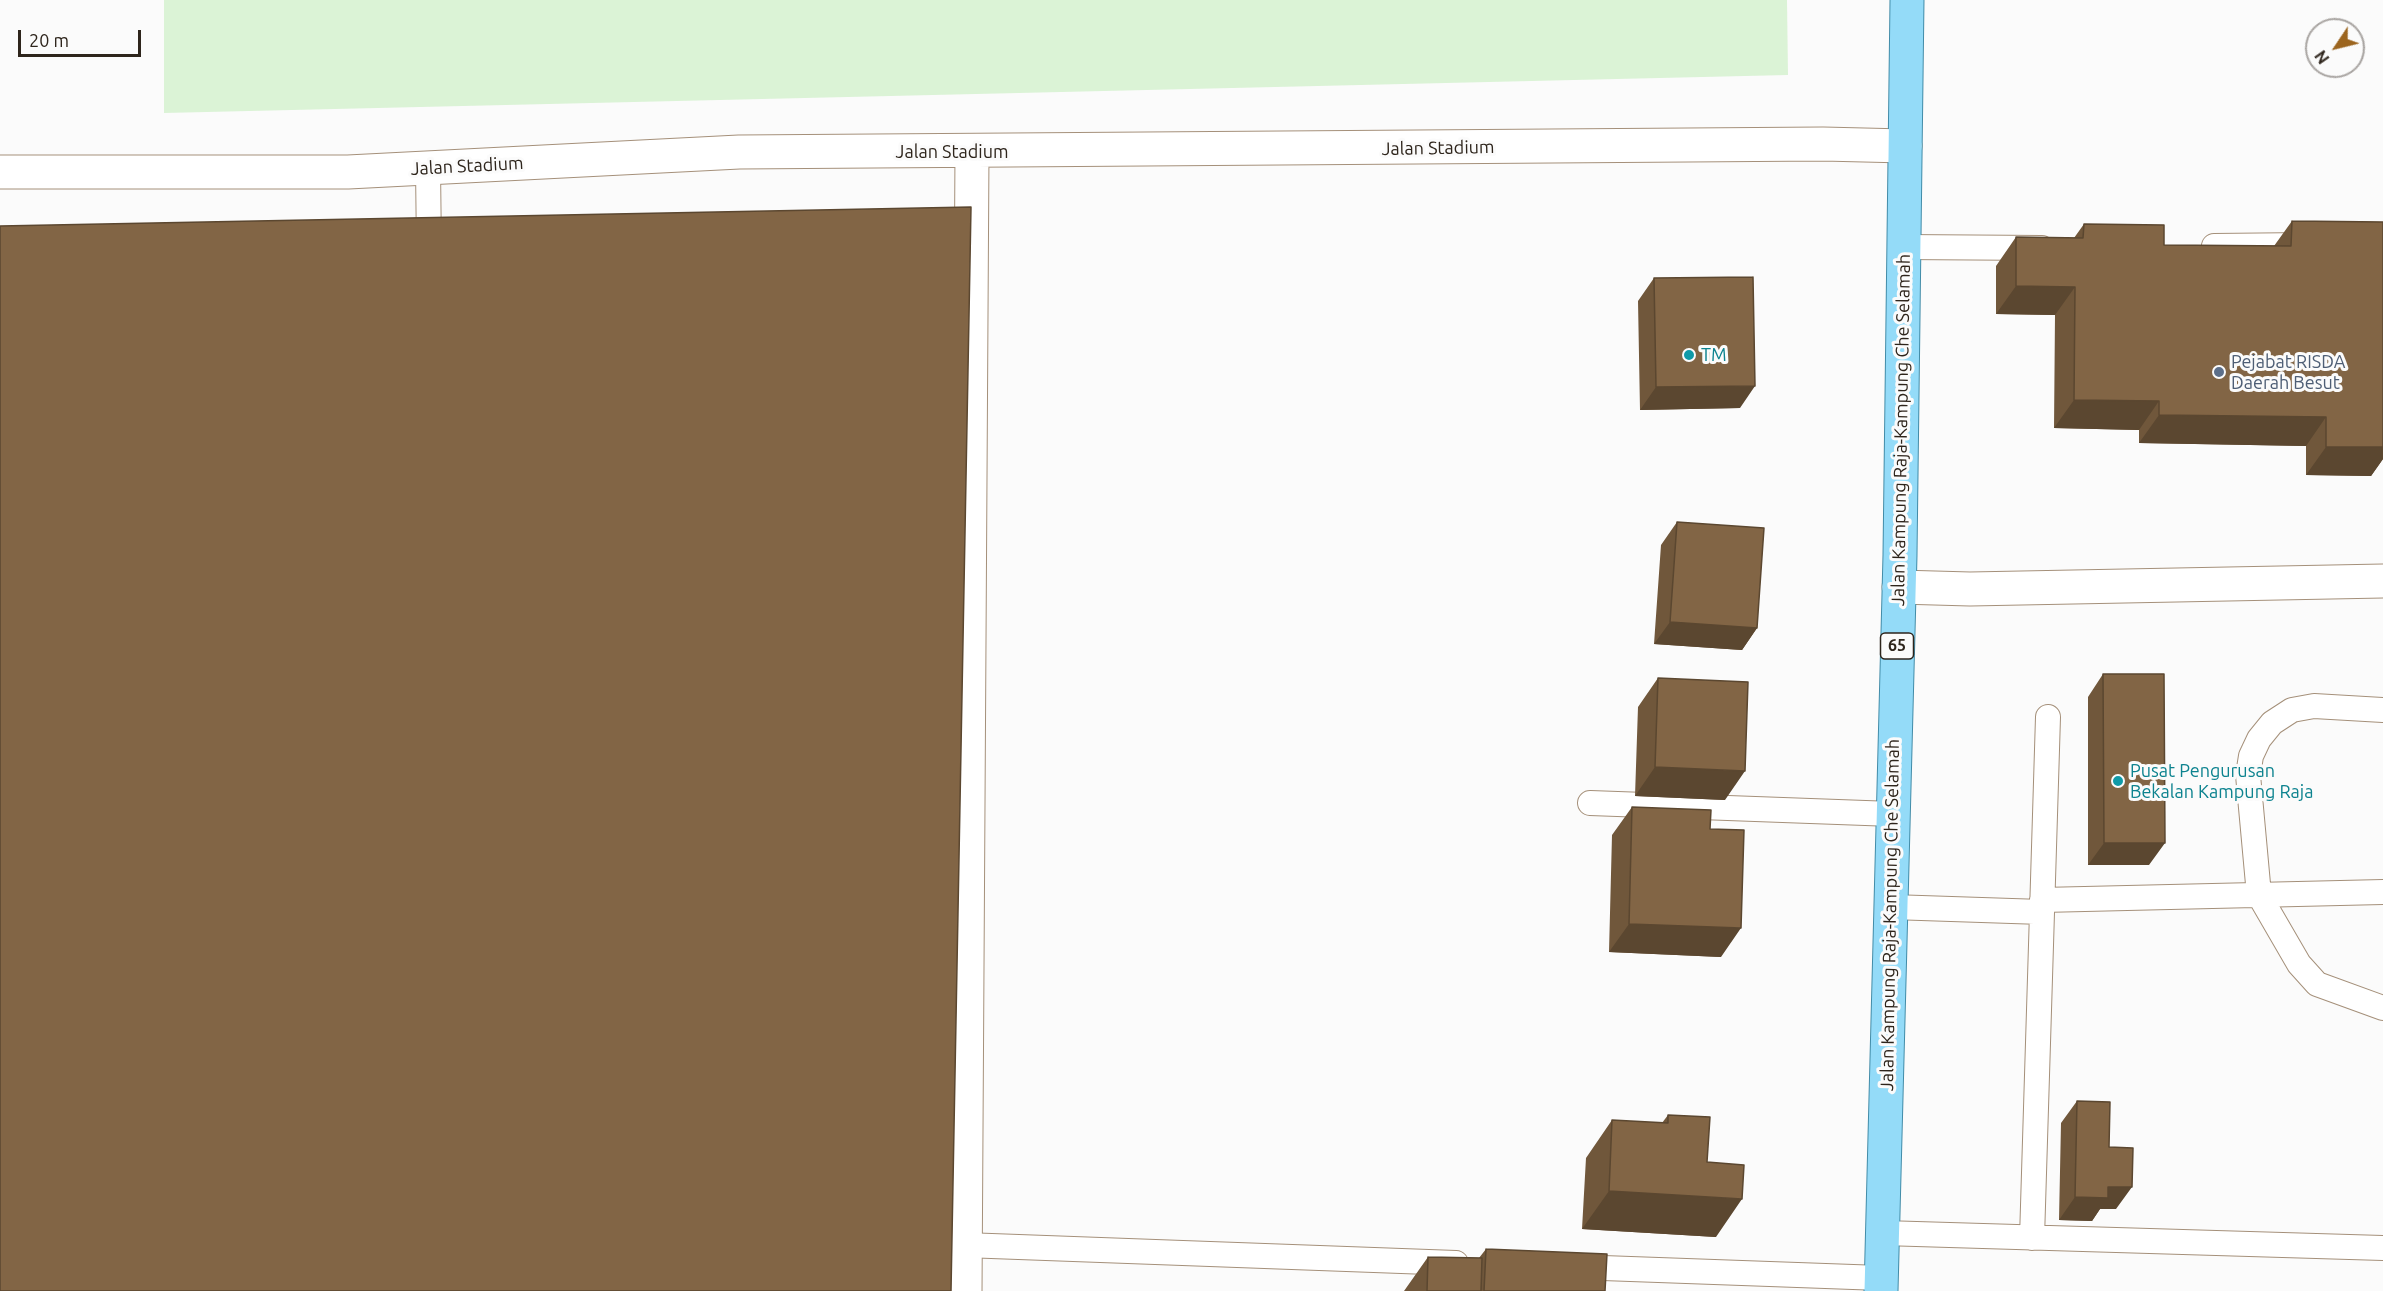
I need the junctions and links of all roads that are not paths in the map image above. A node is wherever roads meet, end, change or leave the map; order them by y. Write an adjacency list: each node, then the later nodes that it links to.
1 (1907, 0): 2 (main road, Jalan Kampung Raja-Kampung Che Selamah / 65)
2 (1905, 146): 3 (street, Jalan Stadium); 8 (main road, Jalan Kampung Raja-Kampung Che Selamah / 65)
3 (972, 152): 4 (street, Jalan Stadium); 22 (street)
4 (428, 168): 5 (street, Jalan Stadium); 10 (lane)
5 (0, 172)
6 (2324, 245): 7 (lane)
7 (2194, 246)
8 (1904, 247): 9 (lane); 12 (main road, Jalan Kampung Raja-Kampung Che Selamah / 65)
9 (2065, 248)
10 (429, 272)
11 (2383, 581): 12 (street)
12 (1899, 587): 16 (main road, Jalan Kampung Raja-Kampung Che Selamah / 65)
13 (2383, 710): 18 (lane)
14 (2048, 717): 19 (lane)
15 (1590, 803): 16 (lane)
16 (1893, 814): 20 (main road, Jalan Kampung Raja-Kampung Che Selamah / 65)
17 (2383, 892): 18 (lane)
18 (2259, 895): 19 (lane); 21 (lane)
19 (2042, 906): 20 (lane); 24 (lane)
20 (1891, 907): 23 (main road, Jalan Kampung Raja-Kampung Che Selamah / 65)
21 (2383, 1008)
22 (956, 1224): 26 (lane); 29 (street)
23 (1883, 1233): 24 (lane); 28 (main road, Jalan Kampung Raja-Kampung Che Selamah / 65)
24 (2032, 1238): 25 (lane)
25 (2383, 1248)
26 (1479, 1264)
27 (1551, 1266): 28 (lane)
28 (1881, 1285)
29 (964, 1291)

